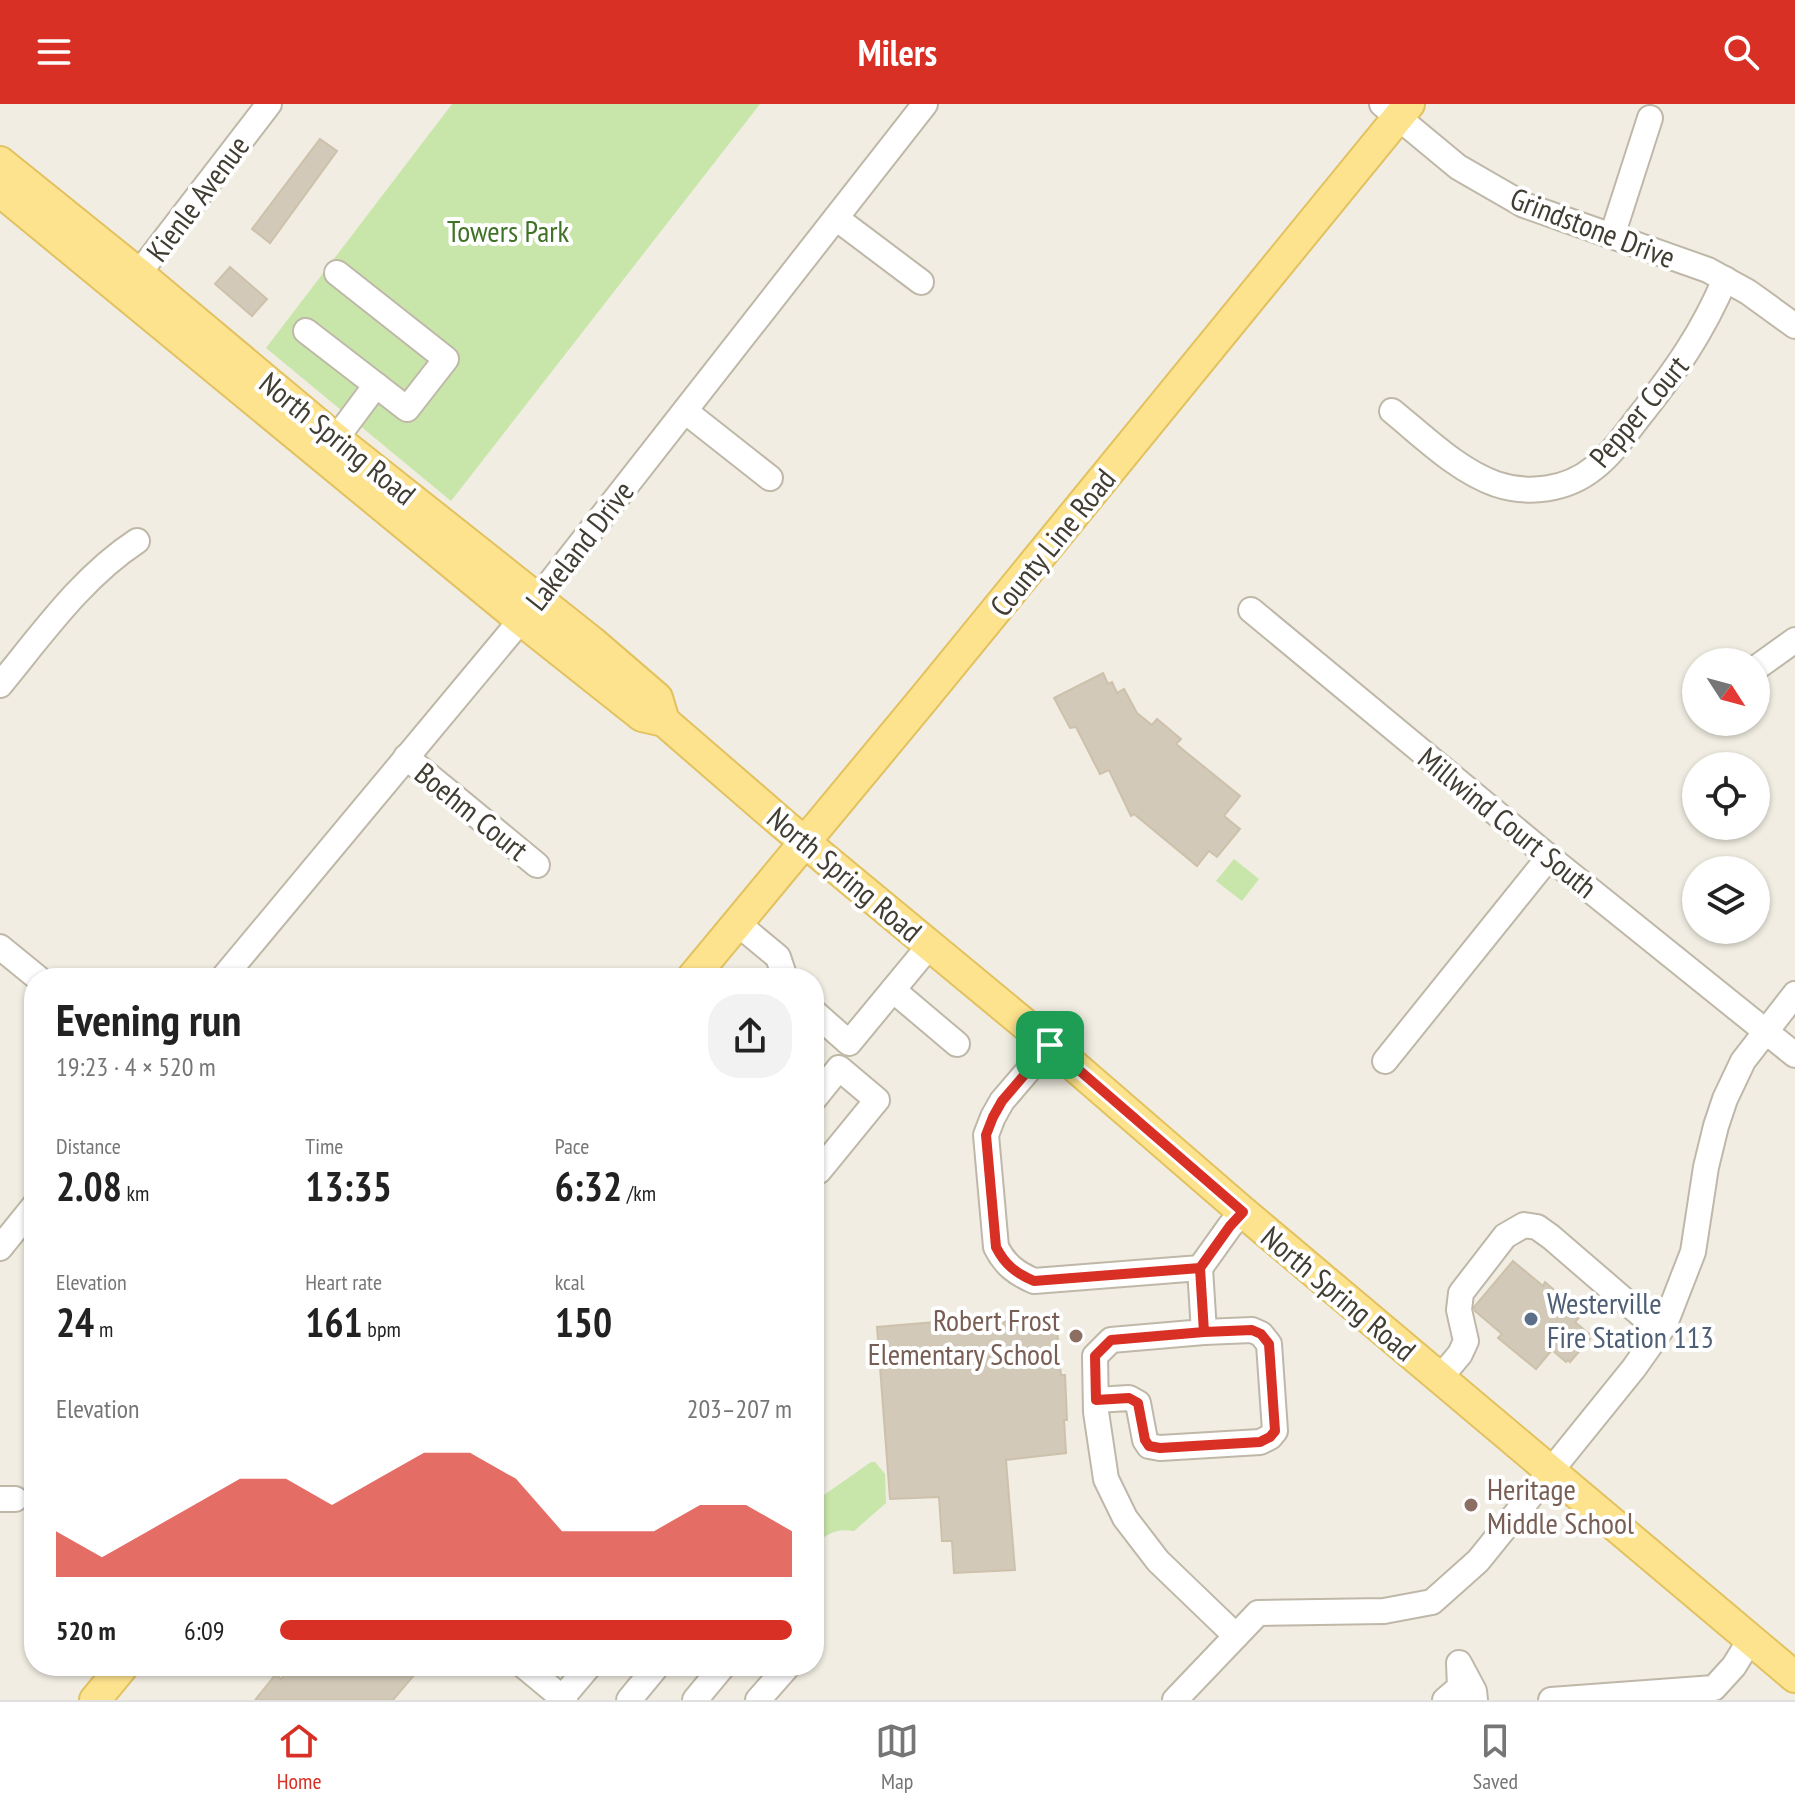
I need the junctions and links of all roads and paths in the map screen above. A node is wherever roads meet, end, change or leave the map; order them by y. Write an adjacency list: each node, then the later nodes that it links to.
1 (269, 104): 12 (street, Kienle Avenue)
2 (925, 104): 7 (street, Lakeland Drive)
3 (1396, 108): 8 (street, Grindstone Drive); 27 (main road, County Line Road)
4 (1650, 118): 8 (street)
5 (0, 162): 12 (main road, North Spring Road)
6 (0, 191): 12 (main road, North Spring Road)
7 (836, 218): 11 (street); 16 (street, Lakeland Drive)
8 (1612, 236): 10 (street, Grindstone Drive)
9 (337, 273): 15 (street)
10 (1725, 279): 13 (street, Grindstone Drive); 17 (street, Pepper Court)
11 (921, 282)
12 (132, 283): 18 (main road, North Spring Road)
13 (1795, 326)
14 (306, 331): 15 (street)
15 (376, 385): 18 (street)
16 (685, 411): 19 (street); 21 (street, Lakeland Drive)
17 (1392, 411)
18 (329, 448): 21 (main road, North Spring Road)
19 (770, 478)
20 (137, 541): 25 (street)
21 (529, 610): 26 (street, Lakeland Drive); 27 (main road, North Spring Road)
22 (1251, 610): 28 (street, Millwind Court South)
23 (1795, 640): 24 (street)
24 (1770, 658)
25 (0, 685)
26 (406, 757): 29 (street, Boehm Court); 34 (street, Lakeland Drive)
27 (804, 842): 30 (main road, County Line Road); 31 (main road, North Spring Road)
28 (1549, 857): 40 (street, Millwind Court South); 45 (street)
29 (537, 865)
30 (737, 923): 35 (main road, County Line Road); 36 (street)
31 (930, 945): 37 (street); 43 (main road, North Spring Road)
32 (0, 947): 33 (street)
33 (26, 968)
34 (239, 968)
35 (700, 968)
36 (782, 968)
37 (893, 990): 41 (street); 42 (street)
38 (1795, 994): 40 (street)
39 (824, 1021): 41 (street)
40 (1766, 1031): 44 (street, Millwind Court South); 53 (street)
41 (849, 1043): 46 (street)
42 (957, 1044)
43 (1050, 1045): 49 (main road, North Spring Road); 52 (street)
44 (1795, 1055)
45 (1385, 1061)
46 (839, 1068): 47 (street); 48 (street)
47 (824, 1087)
48 (824, 1165)
49 (1243, 1212): 52 (street); 55 (main road, North Spring Road)
50 (24, 1218): 51 (street)
51 (0, 1248)
52 (1200, 1268): 54 (street)
53 (1660, 1331): 55 (street); 57 (street)
54 (1204, 1332): 56 (street); 56 (street)
55 (1440, 1378): 57 (main road, North Spring Road)
56 (1096, 1400): 58 (street)
57 (1550, 1470): 58 (street); 59 (main road, North Spring Road)
58 (1236, 1636): 74 (street)
59 (1750, 1640): 66 (main road, North Spring Road); 67 (street)
60 (115, 1676): 70 (main road)
61 (536, 1676): 68 (street)
62 (581, 1676): 68 (street)
63 (649, 1676): 71 (street)
64 (715, 1676): 72 (street)
65 (779, 1676): 73 (street)
66 (1795, 1677)
67 (1715, 1694): 69 (street)
68 (563, 1699)
69 (1578, 1699): 77 (street)
70 (95, 1700)
71 (629, 1700)
72 (695, 1700)
73 (758, 1700)
74 (1175, 1700)
75 (1445, 1700): 76 (street)
76 (1475, 1700)
77 (1551, 1700)

